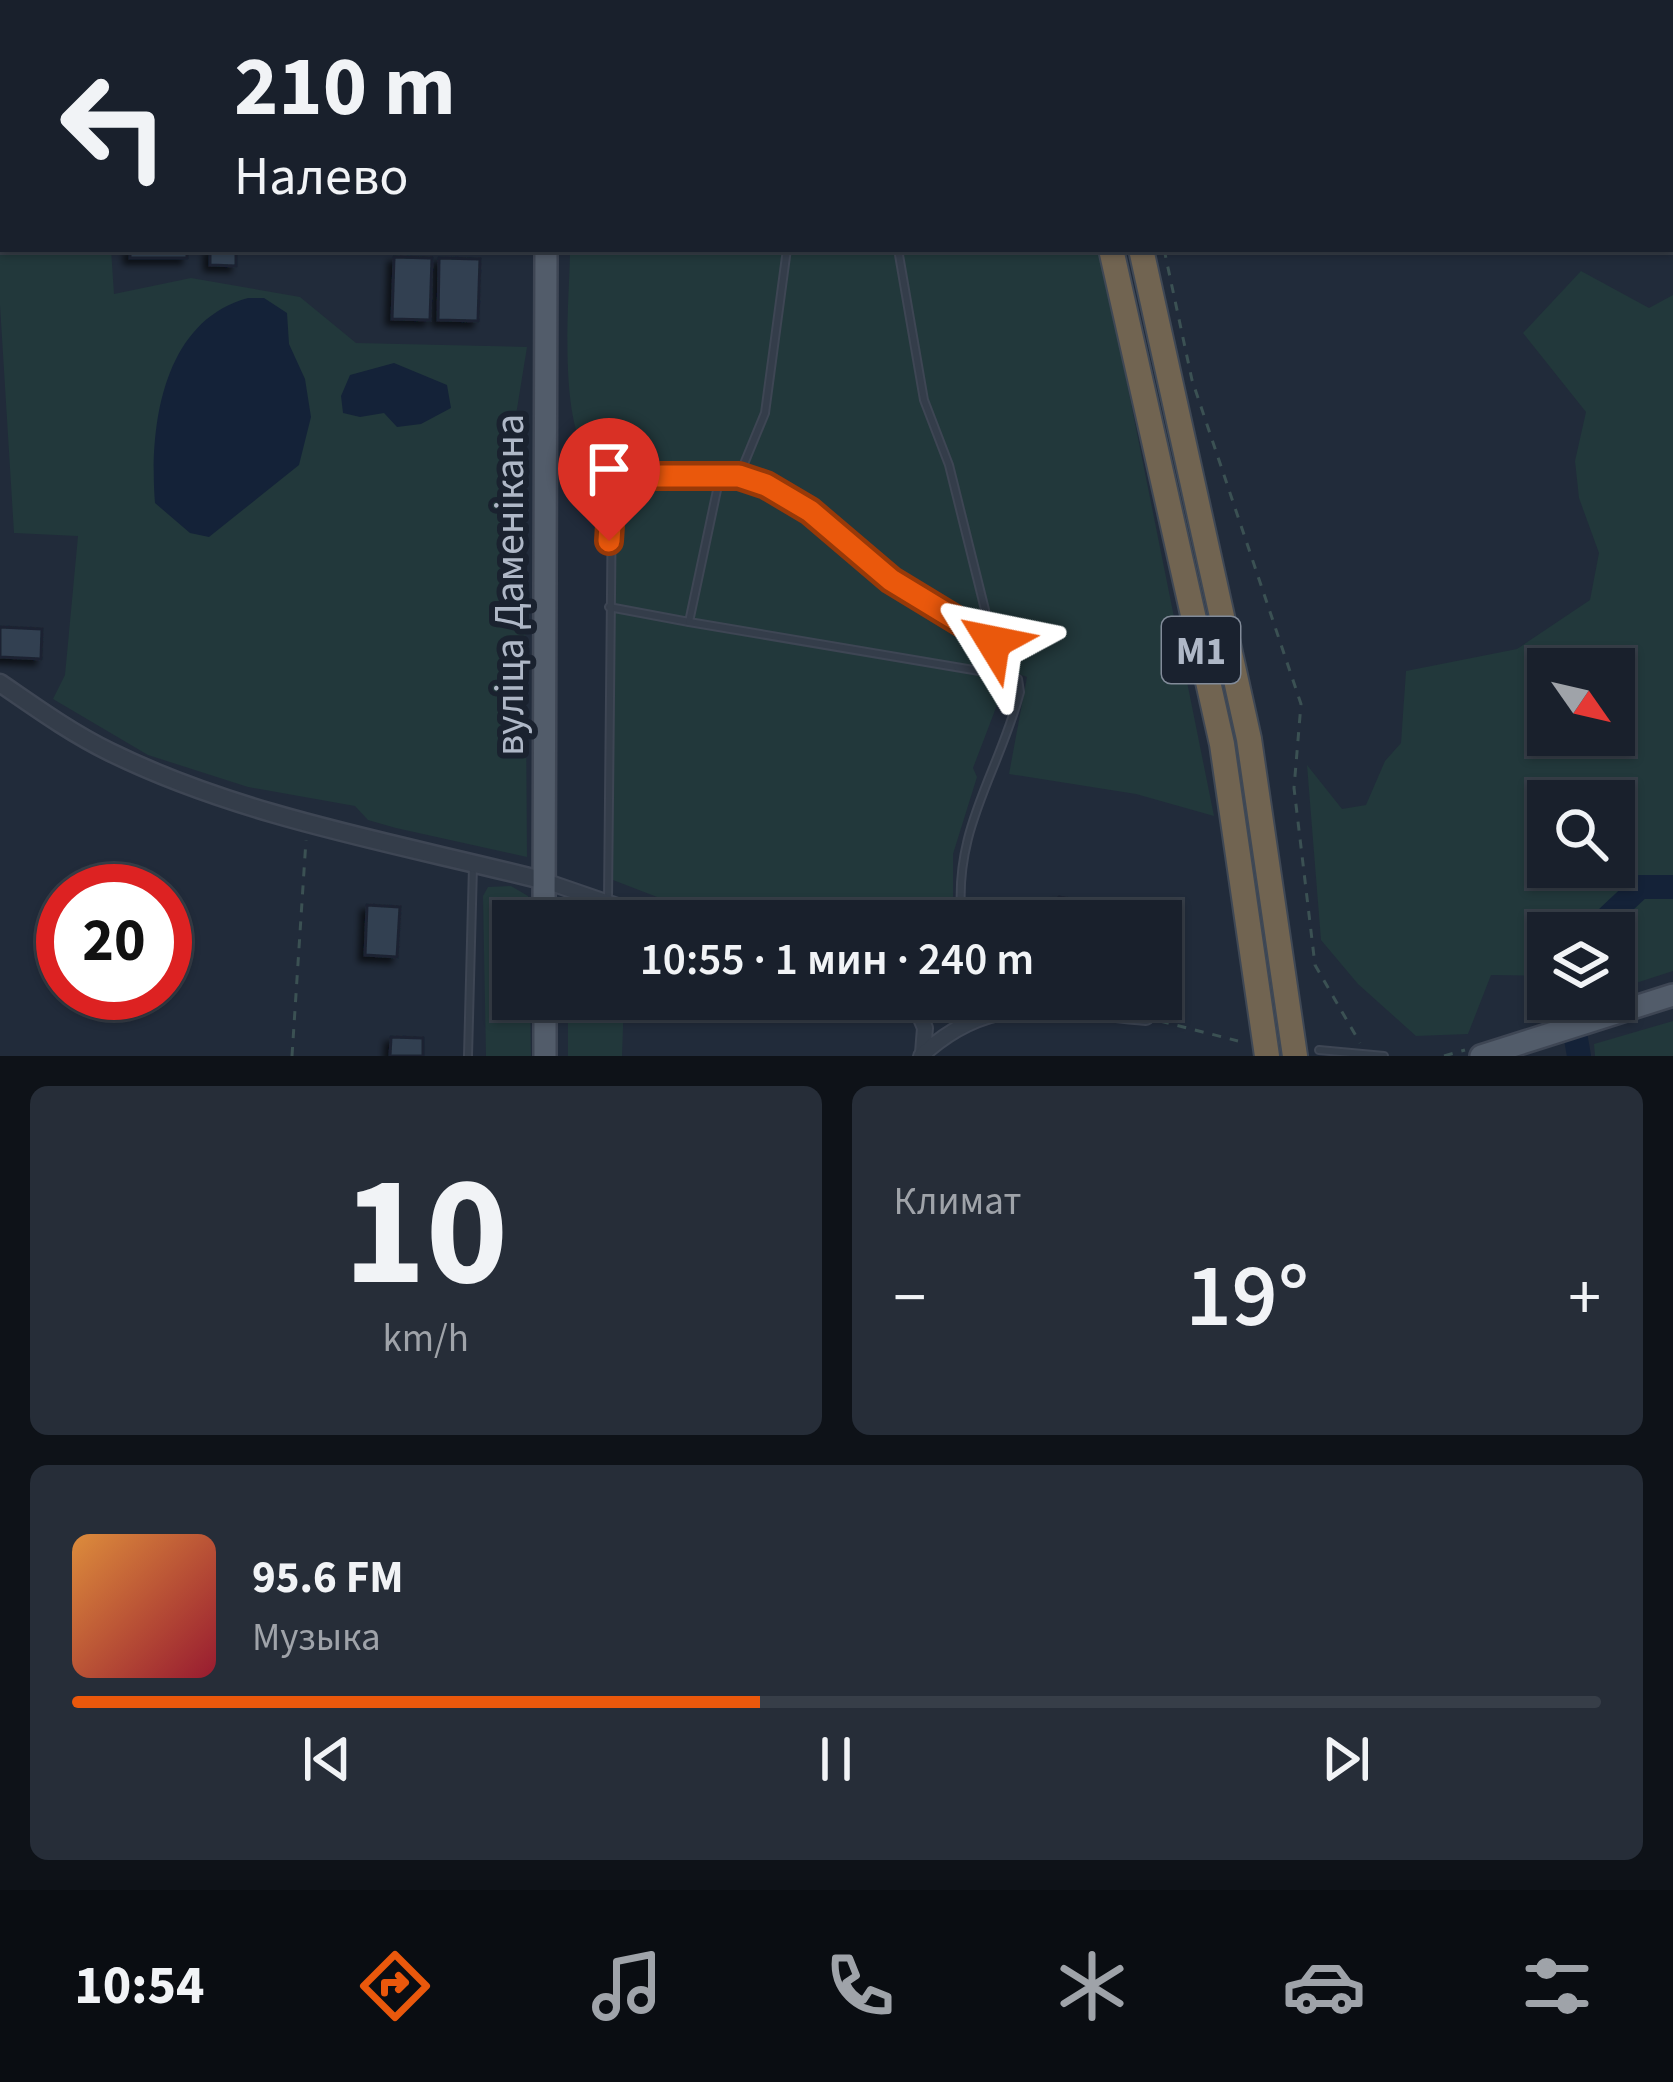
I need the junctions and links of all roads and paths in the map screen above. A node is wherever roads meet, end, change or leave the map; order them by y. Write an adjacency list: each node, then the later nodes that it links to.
1 (546, 252): 16 (main road, вуліца Даменікана)
2 (787, 252): 8 (lane)
3 (899, 252): 11 (lane)
4 (1113, 252): 33 (highway, М1)
5 (1142, 252): 27 (highway, М1)
6 (1165, 252): 29 (path)
7 (720, 476): 8 (lane); 9 (lane); 10 (lane)
8 (739, 476): 11 (lane)
9 (608, 607): 10 (lane); 19 (lane)
10 (689, 622): 12 (lane)
11 (993, 642): 12 (lane)
12 (1003, 675): 20 (lane)
13 (0, 683): 14 (street)
14 (307, 820): 15 (street); 30 (path)
15 (473, 862): 16 (street); 31 (lane)
16 (545, 880): 17 (main road, вуліца Даменікана); 18 (street)
17 (545, 900)
18 (598, 900)
19 (608, 900)
20 (961, 900)
21 (1673, 995): 35 (main road)
22 (545, 1020): 32 (main road)
23 (919, 1020): 28 (street)
24 (960, 1020): 28 (street)
25 (1158, 1020): 26 (path)
26 (1238, 1041)
27 (1307, 1053): 29 (lane)
28 (922, 1054)
29 (1367, 1054): 34 (lane)
30 (292, 1056)
31 (468, 1056)
32 (545, 1056)
33 (1267, 1056)
34 (1384, 1056)
35 (1481, 1056)

